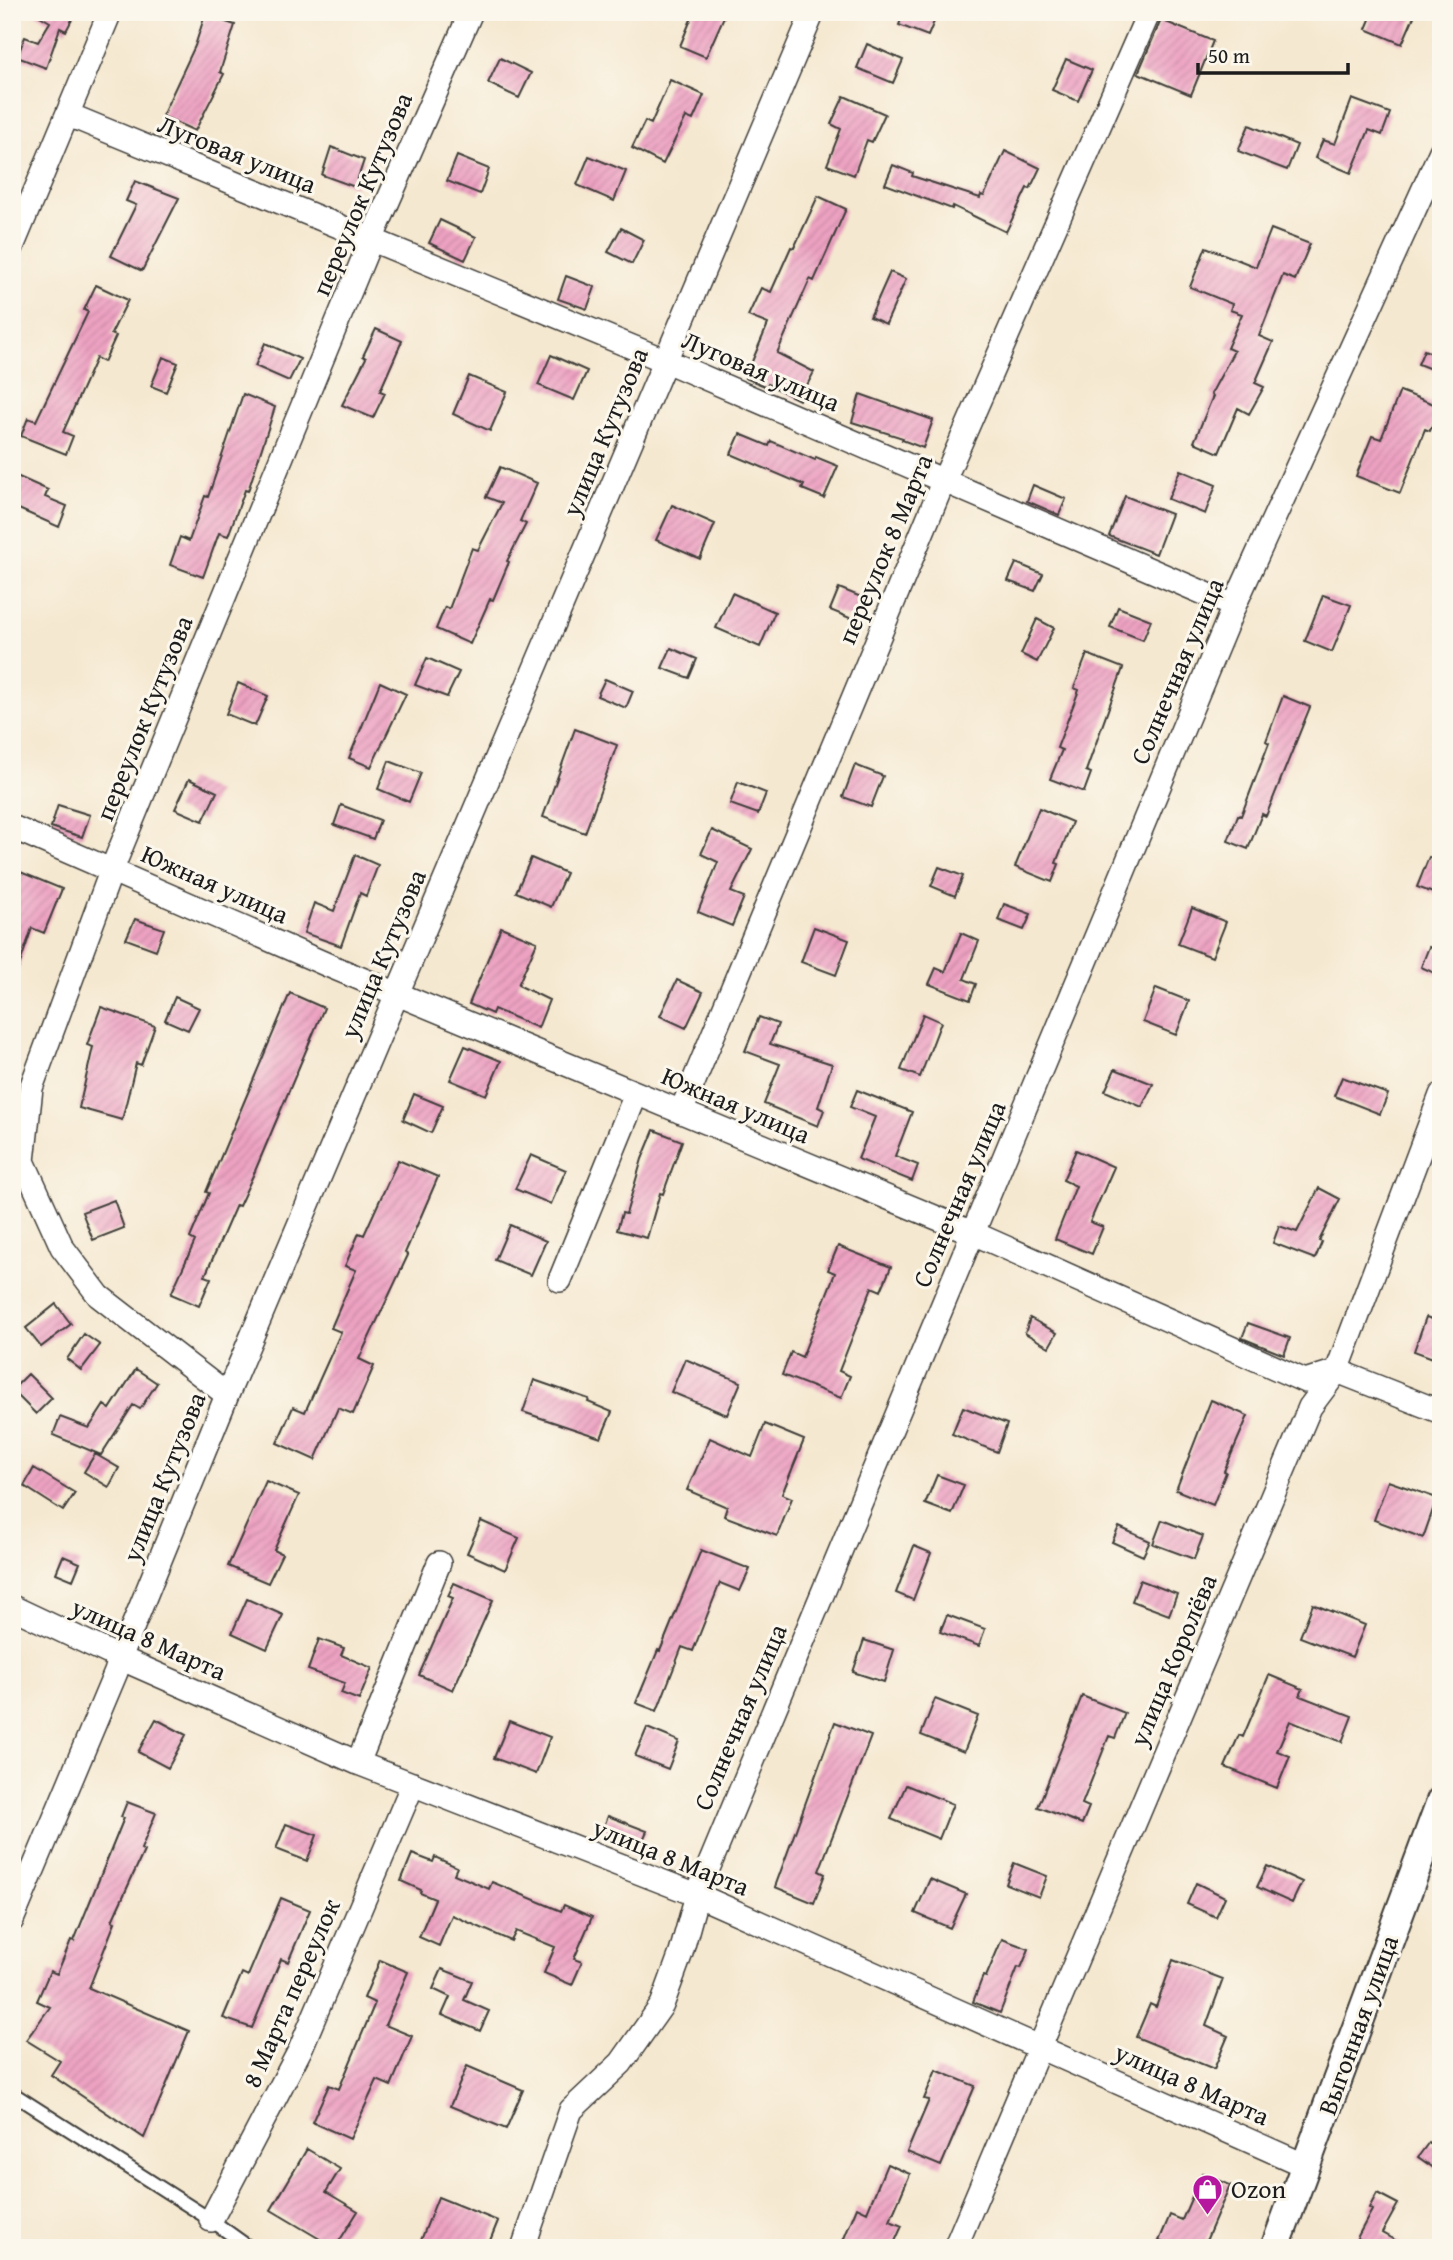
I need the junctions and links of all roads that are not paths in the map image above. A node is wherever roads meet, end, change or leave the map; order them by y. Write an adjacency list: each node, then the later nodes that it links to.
1 (110, 12): 5 (street)
2 (471, 12): 7 (street, переулок Кутузова)
3 (813, 12): 9 (street, улица Кутузова)
4 (1149, 12): 10 (street, переулок 8 Марта)
5 (69, 115): 7 (street, Луговая улица); 8 (street)
6 (1441, 151): 11 (street, Солнечная улица)
7 (371, 240): 9 (street, Луговая улица); 13 (street, переулок Кутузова)
8 (12, 247)
9 (666, 361): 10 (street, Луговая улица); 14 (street, улица Кутузова)
10 (944, 480): 11 (street, Луговая улица); 17 (street, переулок 8 Марта)
11 (1234, 606): 18 (street, Солнечная улица)
12 (12, 827): 13 (street, Южная улица)
13 (112, 869): 14 (street, Южная улица); 21 (street, переулок Кутузова)
14 (397, 993): 15 (street, Южная улица); 21 (street, улица Кутузова)
15 (636, 1094): 17 (street, Южная улица); 19 (street)
16 (1441, 1095): 20 (street, улица Королёва)
17 (681, 1112): 18 (street, Южная улица)
18 (973, 1233): 20 (street, Южная улица); 29 (street, Солнечная улица)
19 (560, 1280)
20 (1337, 1371): 22 (street); 31 (street, улица Королёва)
21 (227, 1395): 25 (street, улица Кутузова)
22 (1441, 1412)
23 (439, 1563): 26 (street)
24 (12, 1607): 25 (street, улица 8 Марта)
25 (120, 1658): 26 (street, улица 8 Марта); 30 (street, улица Кутузова)
26 (358, 1763): 27 (street, улица 8 Марта)
27 (413, 1784): 29 (street, улица 8 Марта); 34 (street, 8 Марта переулок)
28 (1441, 1801): 33 (street, Выгонная улица)
29 (696, 1895): 31 (street, улица 8 Марта); 36 (street, Солнечная улица)
30 (12, 1920)
31 (1040, 2046): 33 (street, улица 8 Марта); 37 (street, улица Королёва)
32 (12, 2094): 34 (lane)
33 (1306, 2166): 38 (street, Выгонная улица)
34 (211, 2220): 35 (lane)
35 (250, 2248)
36 (523, 2248)
37 (955, 2248)
38 (1275, 2248)

